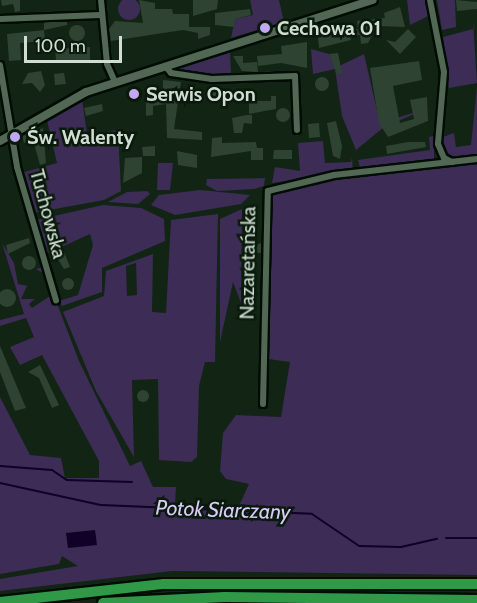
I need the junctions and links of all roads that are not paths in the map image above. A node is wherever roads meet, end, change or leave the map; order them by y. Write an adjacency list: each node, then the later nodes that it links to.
1 (101, 0): 4 (street)
2 (372, 0): 7 (street)
3 (430, 0): 13 (street)
4 (100, 15): 5 (street); 8 (street)
5 (0, 19)
6 (0, 65): 10 (street, Tuchowska)
7 (165, 66): 8 (street); 9 (street)
8 (115, 82): 10 (street)
9 (297, 130)
10 (10, 132): 11 (street); 14 (street, Tuchowska)
11 (0, 141)
12 (477, 159): 13 (street, Nazaretańska)
13 (453, 162): 15 (street, Nazaretańska)
14 (56, 300)
15 (264, 404)
16 (477, 584): 18 (highway)
17 (477, 600): 19 (highway)
18 (0, 602)
19 (103, 603)

